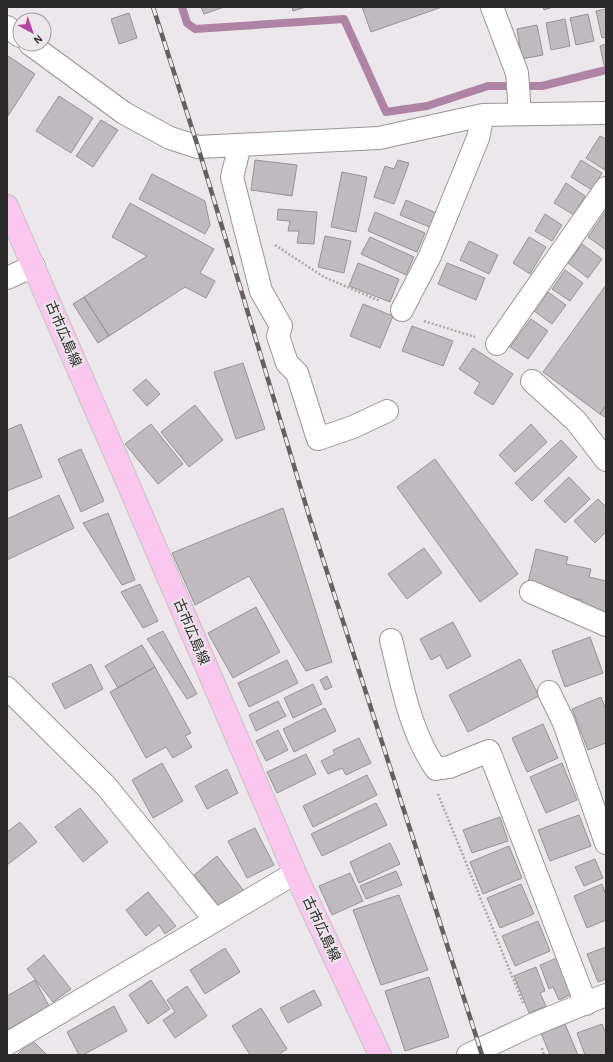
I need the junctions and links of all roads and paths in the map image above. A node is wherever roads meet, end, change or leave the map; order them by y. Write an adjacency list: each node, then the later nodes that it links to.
1 (492, 7): 4 (street)
2 (41, 52): 6 (street)
3 (606, 113): 4 (street)
4 (520, 114): 5 (street)
5 (483, 115): 6 (street); 11 (street)
6 (240, 145): 14 (street)
7 (606, 188): 12 (street)
8 (7, 206): 9 (main road, 古市広島線)
9 (34, 266): 10 (street); 23 (main road, 古市広島線)
10 (7, 278)
11 (402, 310)
12 (497, 344)
13 (532, 381): 15 (street)
14 (387, 411)
15 (606, 460)
16 (531, 592): 17 (street)
17 (606, 625)
18 (392, 640): 21 (street)
19 (7, 688): 24 (street)
20 (549, 692): 22 (street)
21 (436, 769): 25 (street); 26 (path)
22 (606, 843)
23 (295, 873): 24 (street); 28 (main road, 古市広島線)
24 (215, 920): 27 (street)
25 (600, 999): 26 (street)
26 (532, 1024): 29 (street); 30 (path)
27 (7, 1044)
28 (380, 1055)
29 (468, 1055)
30 (544, 1055)

